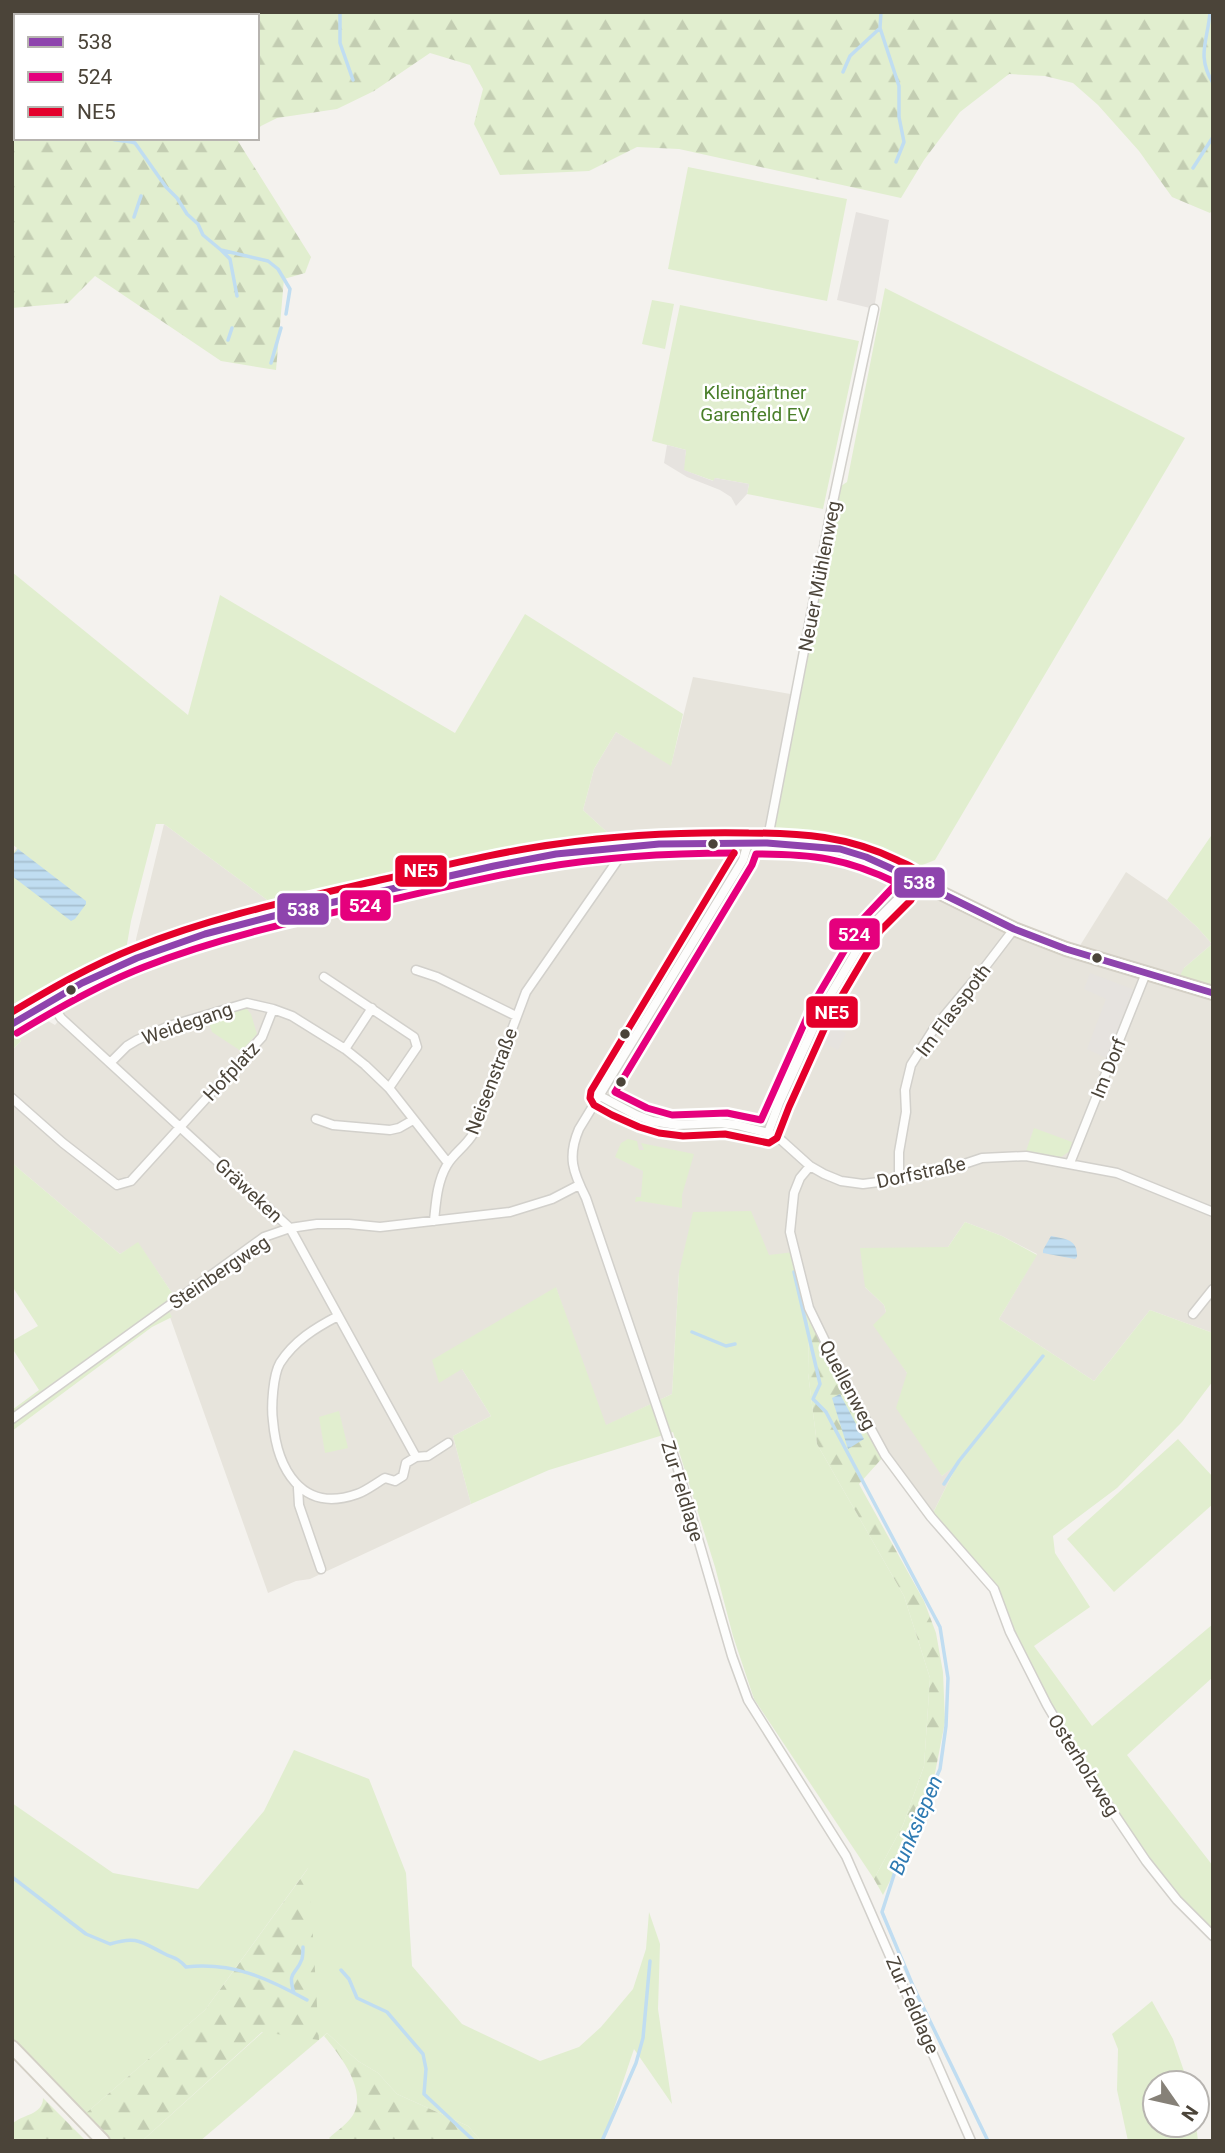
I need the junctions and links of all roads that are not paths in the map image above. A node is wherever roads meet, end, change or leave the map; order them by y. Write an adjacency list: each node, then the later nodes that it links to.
1 (874, 309): 3 (street, Neuer Mühlenweg)
2 (748, 843): 3 (street); 4 (street); 19 (street, Zur Feldlage)
3 (766, 843): 5 (street)
4 (623, 847): 11 (street); 14 (street, Neisenstraße)
5 (912, 879): 6 (street); 24 (street)
6 (1014, 929): 8 (street); 28 (street, Im Flasspoth)
7 (416, 970): 14 (street, Neisenstraße)
8 (1146, 973): 10 (street); 26 (street, Im Dorf)
9 (324, 977): 13 (street)
10 (1213, 993)
11 (50, 1001): 15 (street); 17 (street, Gräweken)
12 (273, 1009): 16 (street, Weidegang); 17 (street, Weidegang); 23 (street, Hofplatz)
13 (372, 1009): 16 (street); 18 (street)
14 (516, 1016): 25 (street, Neisenstraße)
15 (12, 1024)
16 (345, 1049): 18 (street, Weidegang)
17 (110, 1063): 23 (street, Gräweken)
18 (389, 1088): 22 (street, Weidegang)
19 (600, 1096): 24 (street, Dorfstraße); 29 (street, Zur Feldlage)
20 (12, 1098): 23 (street, Hofplatz)
21 (316, 1119): 22 (street)
22 (413, 1120): 25 (street, Weidegang)
23 (180, 1127): 32 (street, Gräweken)
24 (768, 1133): 27 (street, Dorfstraße)
25 (448, 1163): 31 (street, Neisenstraße)
26 (1070, 1163): 28 (street, Dorfstraße); 30 (street, Dorfstraße)
27 (810, 1166): 28 (street, Dorfstraße); 41 (street, Quellenweg)
28 (899, 1179)
29 (579, 1185): 31 (street, Steinbergweg); 45 (street, Zur Feldlage)
30 (1213, 1212)
31 (434, 1221): 32 (street, Steinbergweg)
32 (290, 1228): 35 (street, Gräweken); 36 (street, Steinbergweg)
33 (1213, 1289): 34 (street)
34 (1193, 1314)
35 (338, 1316): 38 (street, Gräweken); 39 (street)
36 (12, 1419)
37 (448, 1443): 38 (street)
38 (416, 1457): 39 (street)
39 (298, 1488): 40 (street)
40 (321, 1569)
41 (984, 1576): 42 (street, Osterholzweg)
42 (1213, 1936)
43 (12, 2047): 44 (street)
44 (103, 2141)
45 (971, 2141)

